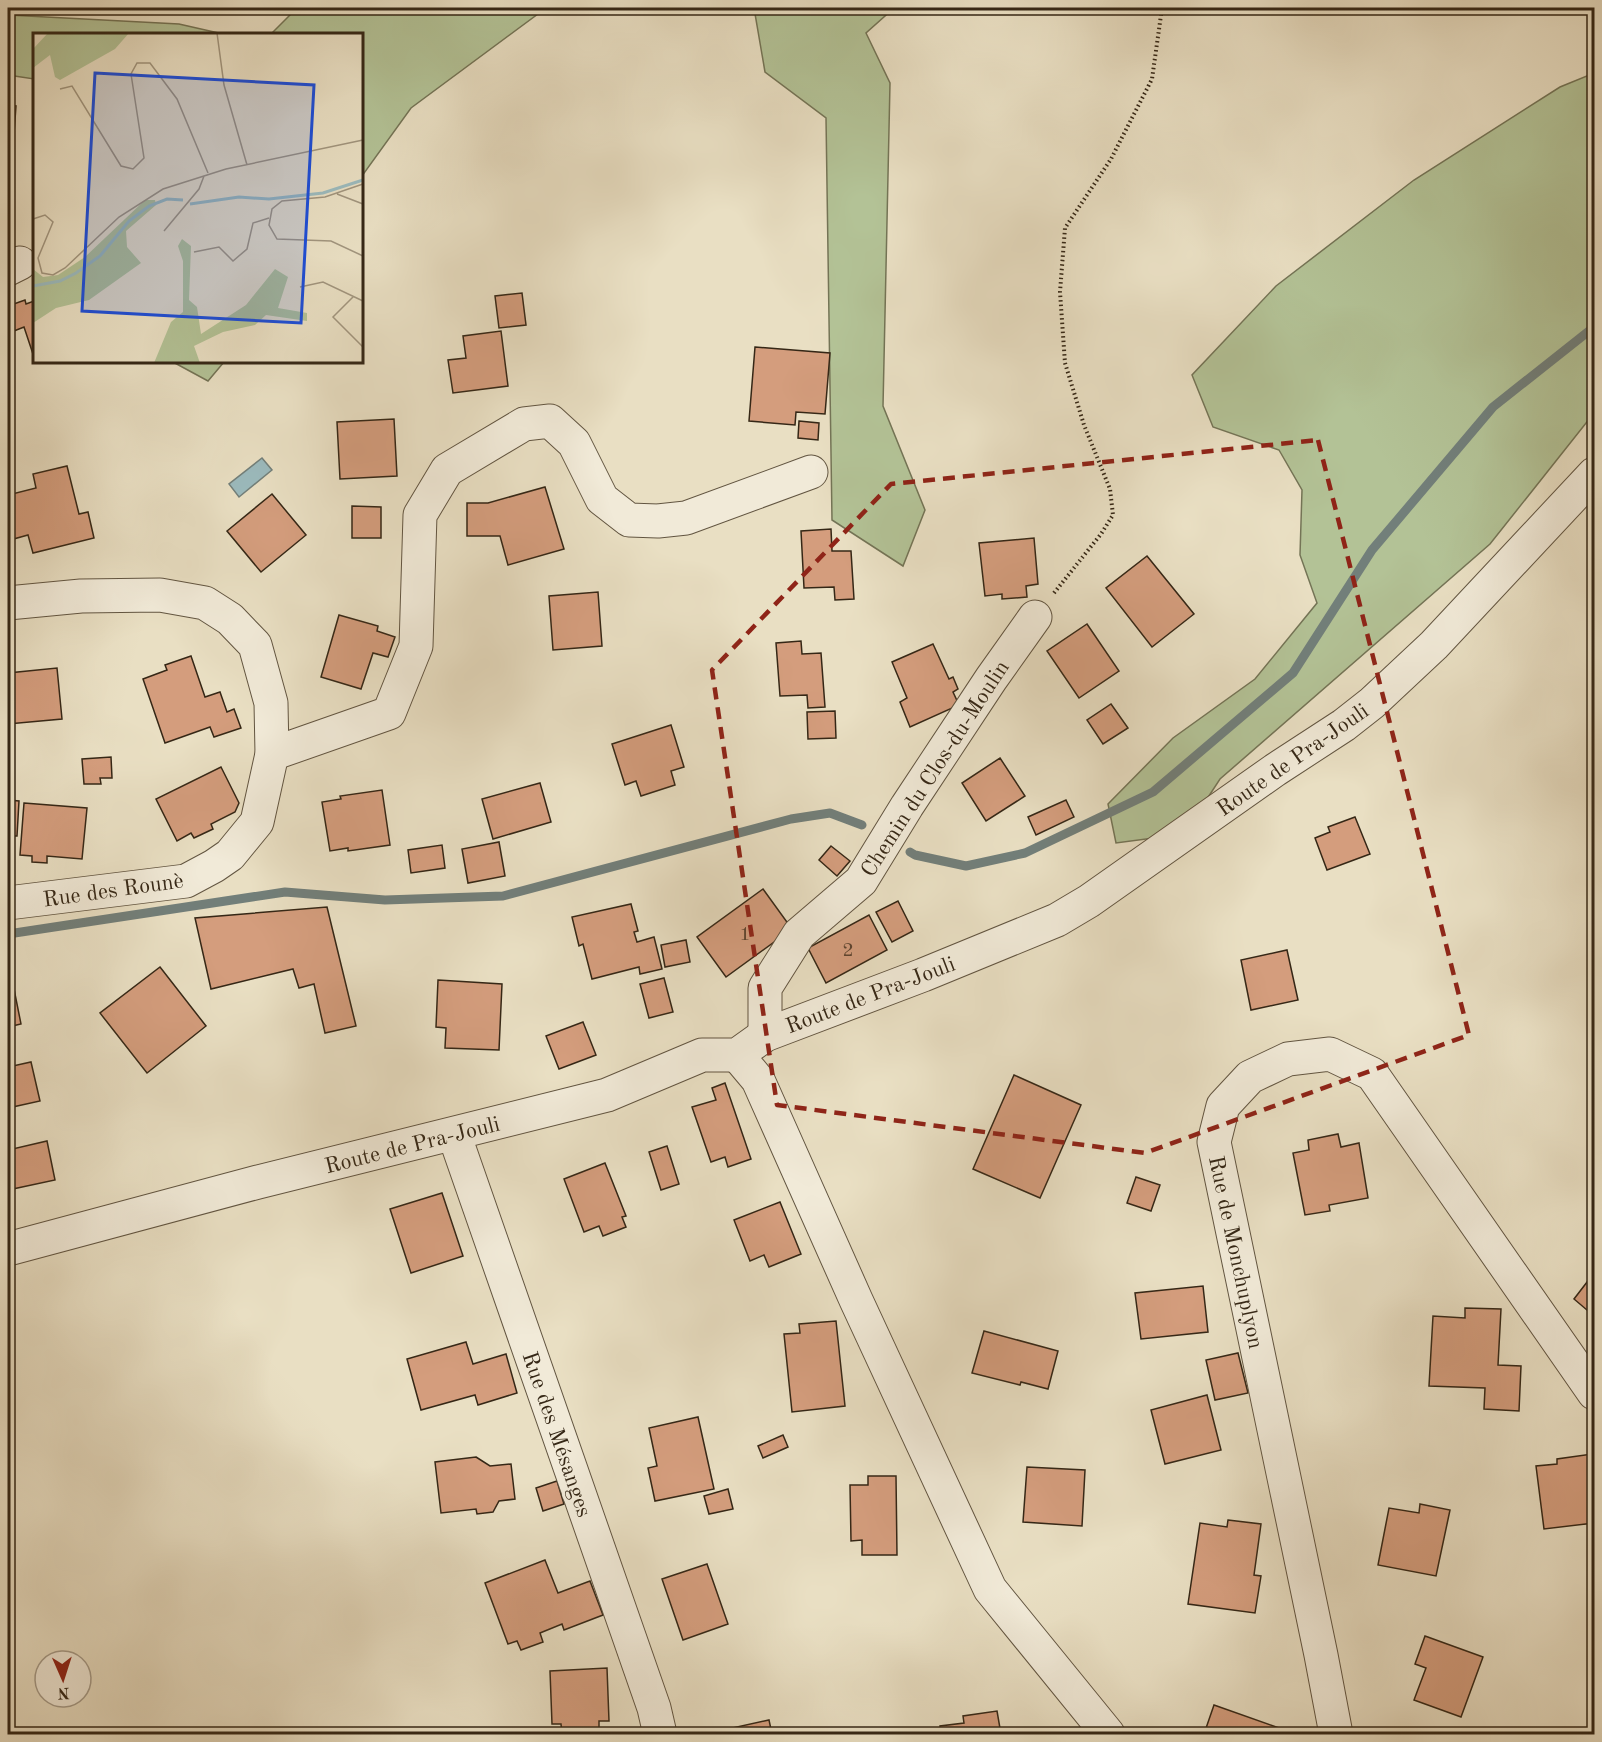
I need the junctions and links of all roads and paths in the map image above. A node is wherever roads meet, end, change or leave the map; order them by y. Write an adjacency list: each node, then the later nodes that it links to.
1 (1162, 8): 5 (path)
2 (811, 472): 6 (street)
3 (1594, 474): 8 (street, Route de Pra-Jouli)
4 (8, 603): 6 (street, Rue des Rounè)
5 (1035, 617): 8 (street, Chemin du Clos-du-Moulin)
6 (272, 754): 7 (street, Rue des Rounè)
7 (8, 903)
8 (765, 1035): 9 (street, Route de Pra-Jouli)
9 (737, 1054): 10 (street, Route de Pra-Jouli); 14 (street)
10 (454, 1134): 11 (street, Route de Pra-Jouli); 13 (street, Rue des Mésanges)
11 (8, 1249)
12 (1594, 1393): 15 (street, Rue de Monchuplyon)
13 (660, 1734)
14 (1108, 1734)
15 (1336, 1734)

